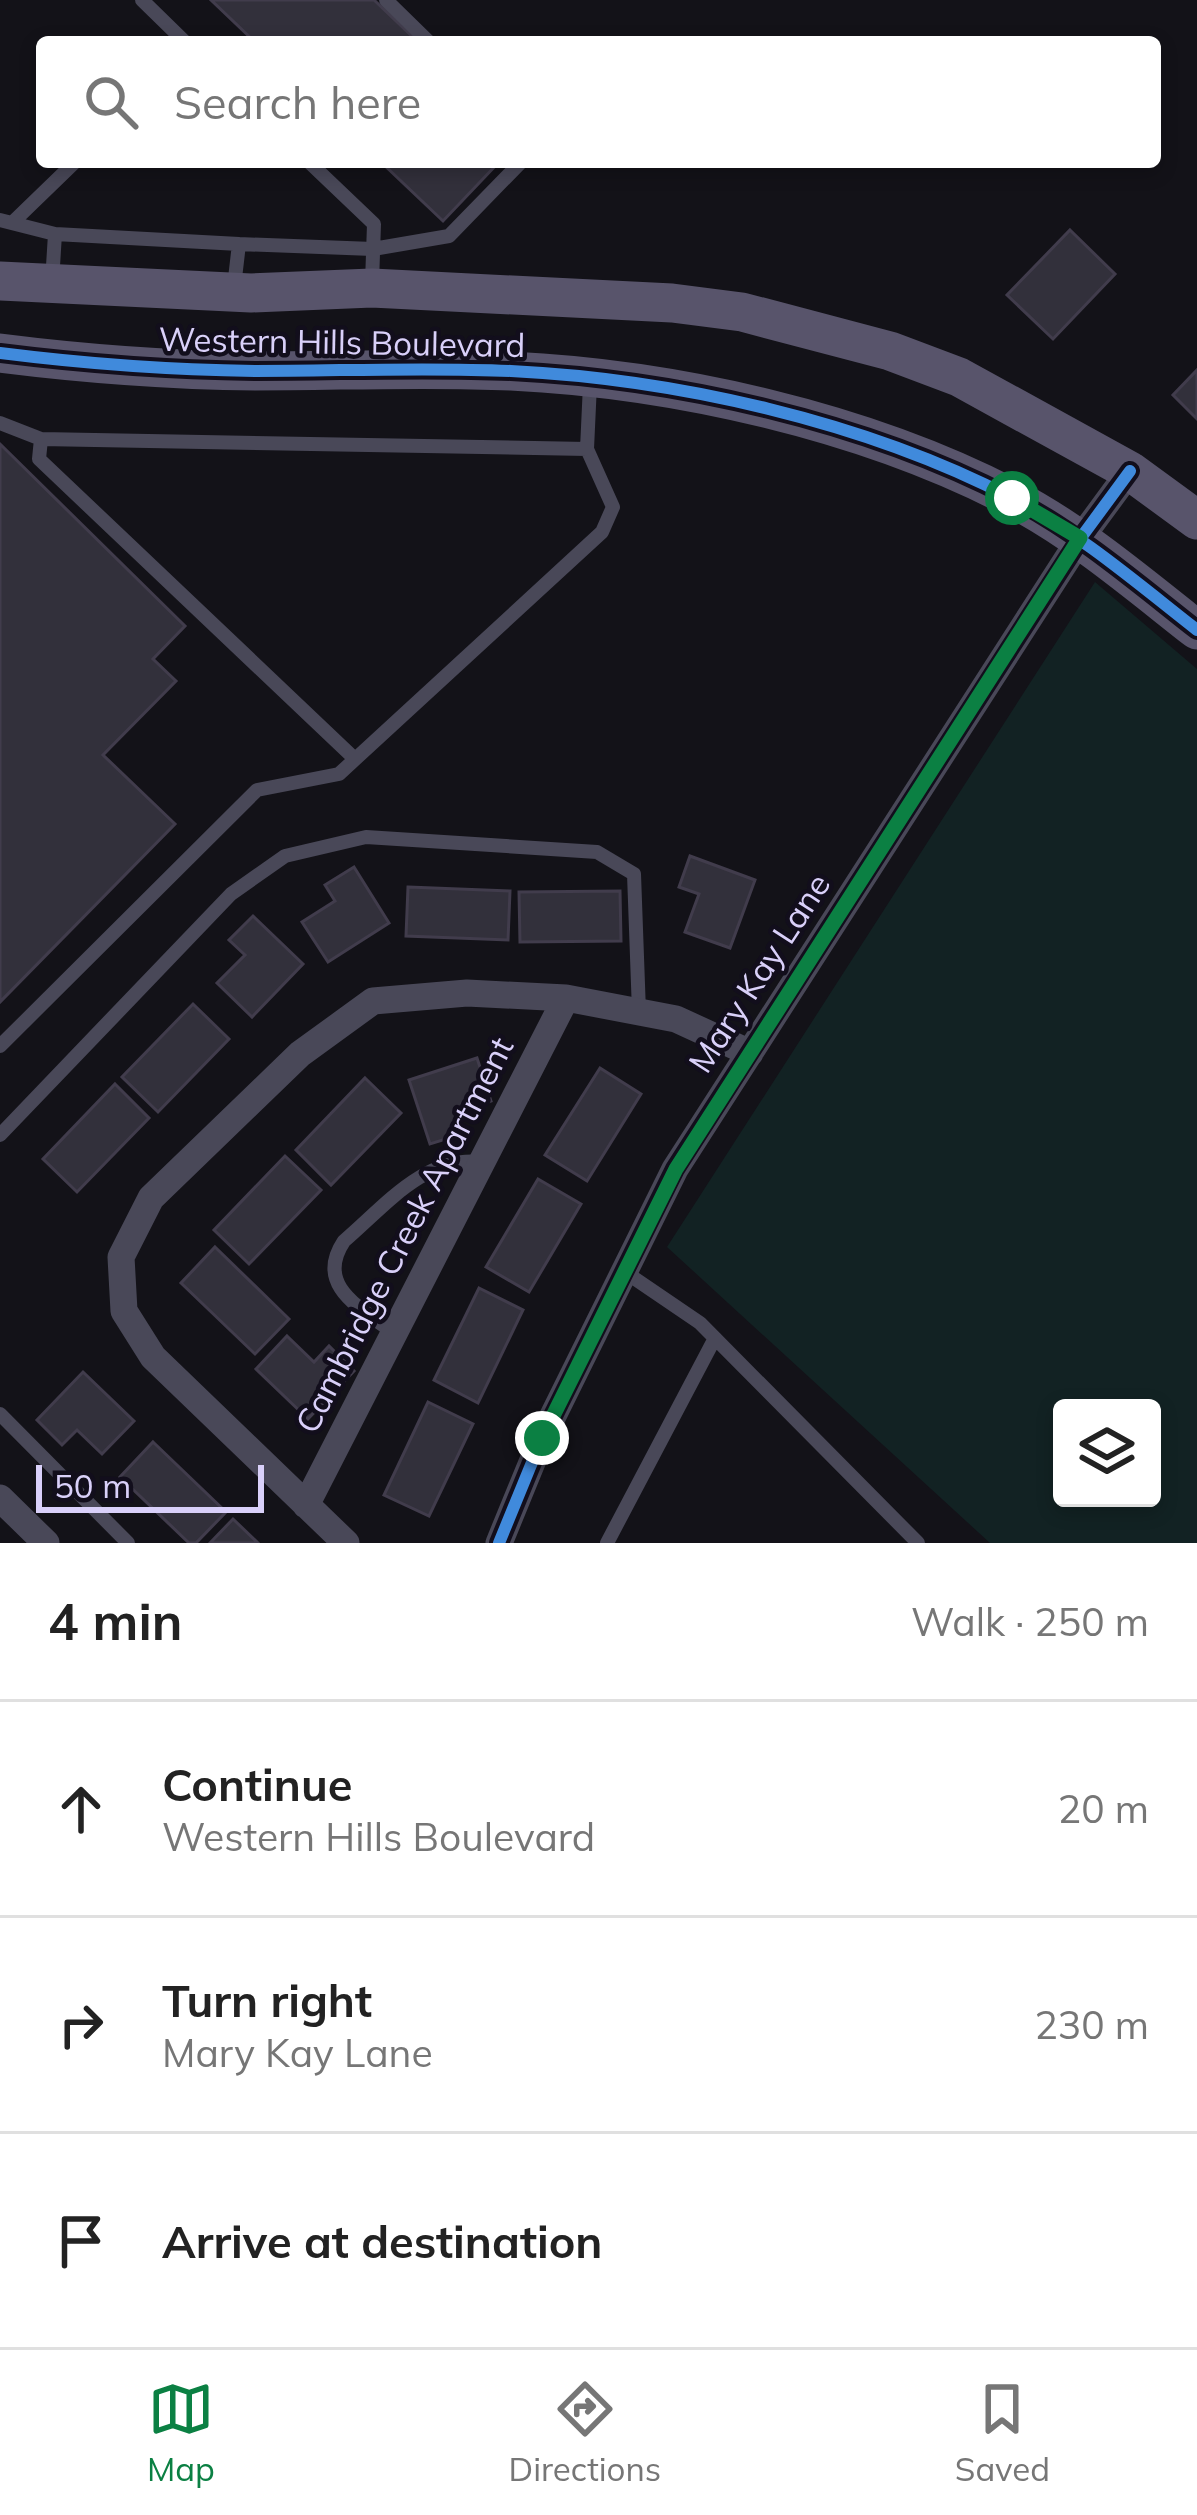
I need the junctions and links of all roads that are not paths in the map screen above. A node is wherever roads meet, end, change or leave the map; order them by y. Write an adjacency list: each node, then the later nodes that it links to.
1 (142, 0): 3 (lane)
2 (386, 0): 4 (lane)
3 (179, 36)
4 (423, 36)
5 (68, 168): 8 (lane)
6 (315, 168): 11 (lane)
7 (515, 168): 11 (lane)
8 (6, 222): 9 (lane)
9 (55, 233): 10 (lane); 13 (lane)
10 (239, 244): 11 (lane); 14 (lane)
11 (373, 269): 14 (street, Western Hills Boulevard); 20 (street, Western Hills Boulevard)
12 (0, 281): 13 (street, Western Hills Boulevard)
13 (52, 284): 14 (street, Western Hills Boulevard)
14 (234, 292)
15 (0, 353): 16 (street, Western Hills Boulevard)
16 (590, 379): 19 (lane); 22 (street, Western Hills Boulevard)
17 (0, 423): 18 (lane)
18 (41, 440): 19 (lane); 24 (lane)
19 (587, 449): 24 (lane)
20 (1130, 471): 21 (street, Western Hills Boulevard); 22 (street, Mary Kay Lane)
21 (1197, 520)
22 (1080, 538): 23 (street, Western Hills Boulevard); 28 (street, Mary Kay Lane)
23 (1197, 630)
24 (355, 759): 27 (lane)
25 (566, 998): 26 (street); 30 (street, Cambridge Creek Apartment); 36 (street)
26 (639, 1012): 28 (street); 29 (lane)
27 (0, 1046)
28 (750, 1053): 31 (street, Mary Kay Lane)
29 (0, 1135)
30 (482, 1162): 32 (street, Cambridge Creek Apartment); 32 (lane)
31 (625, 1271): 33 (lane); 40 (street, Mary Kay Lane)
32 (394, 1333): 36 (street, Cambridge Creek Apartment)
33 (715, 1338): 41 (lane); 42 (lane)
34 (0, 1414): 38 (lane)
35 (0, 1498): 37 (street)
36 (306, 1505): 39 (street)
37 (46, 1543)
38 (128, 1543)
39 (346, 1543)
40 (499, 1543)
41 (607, 1543)
42 (918, 1543)

